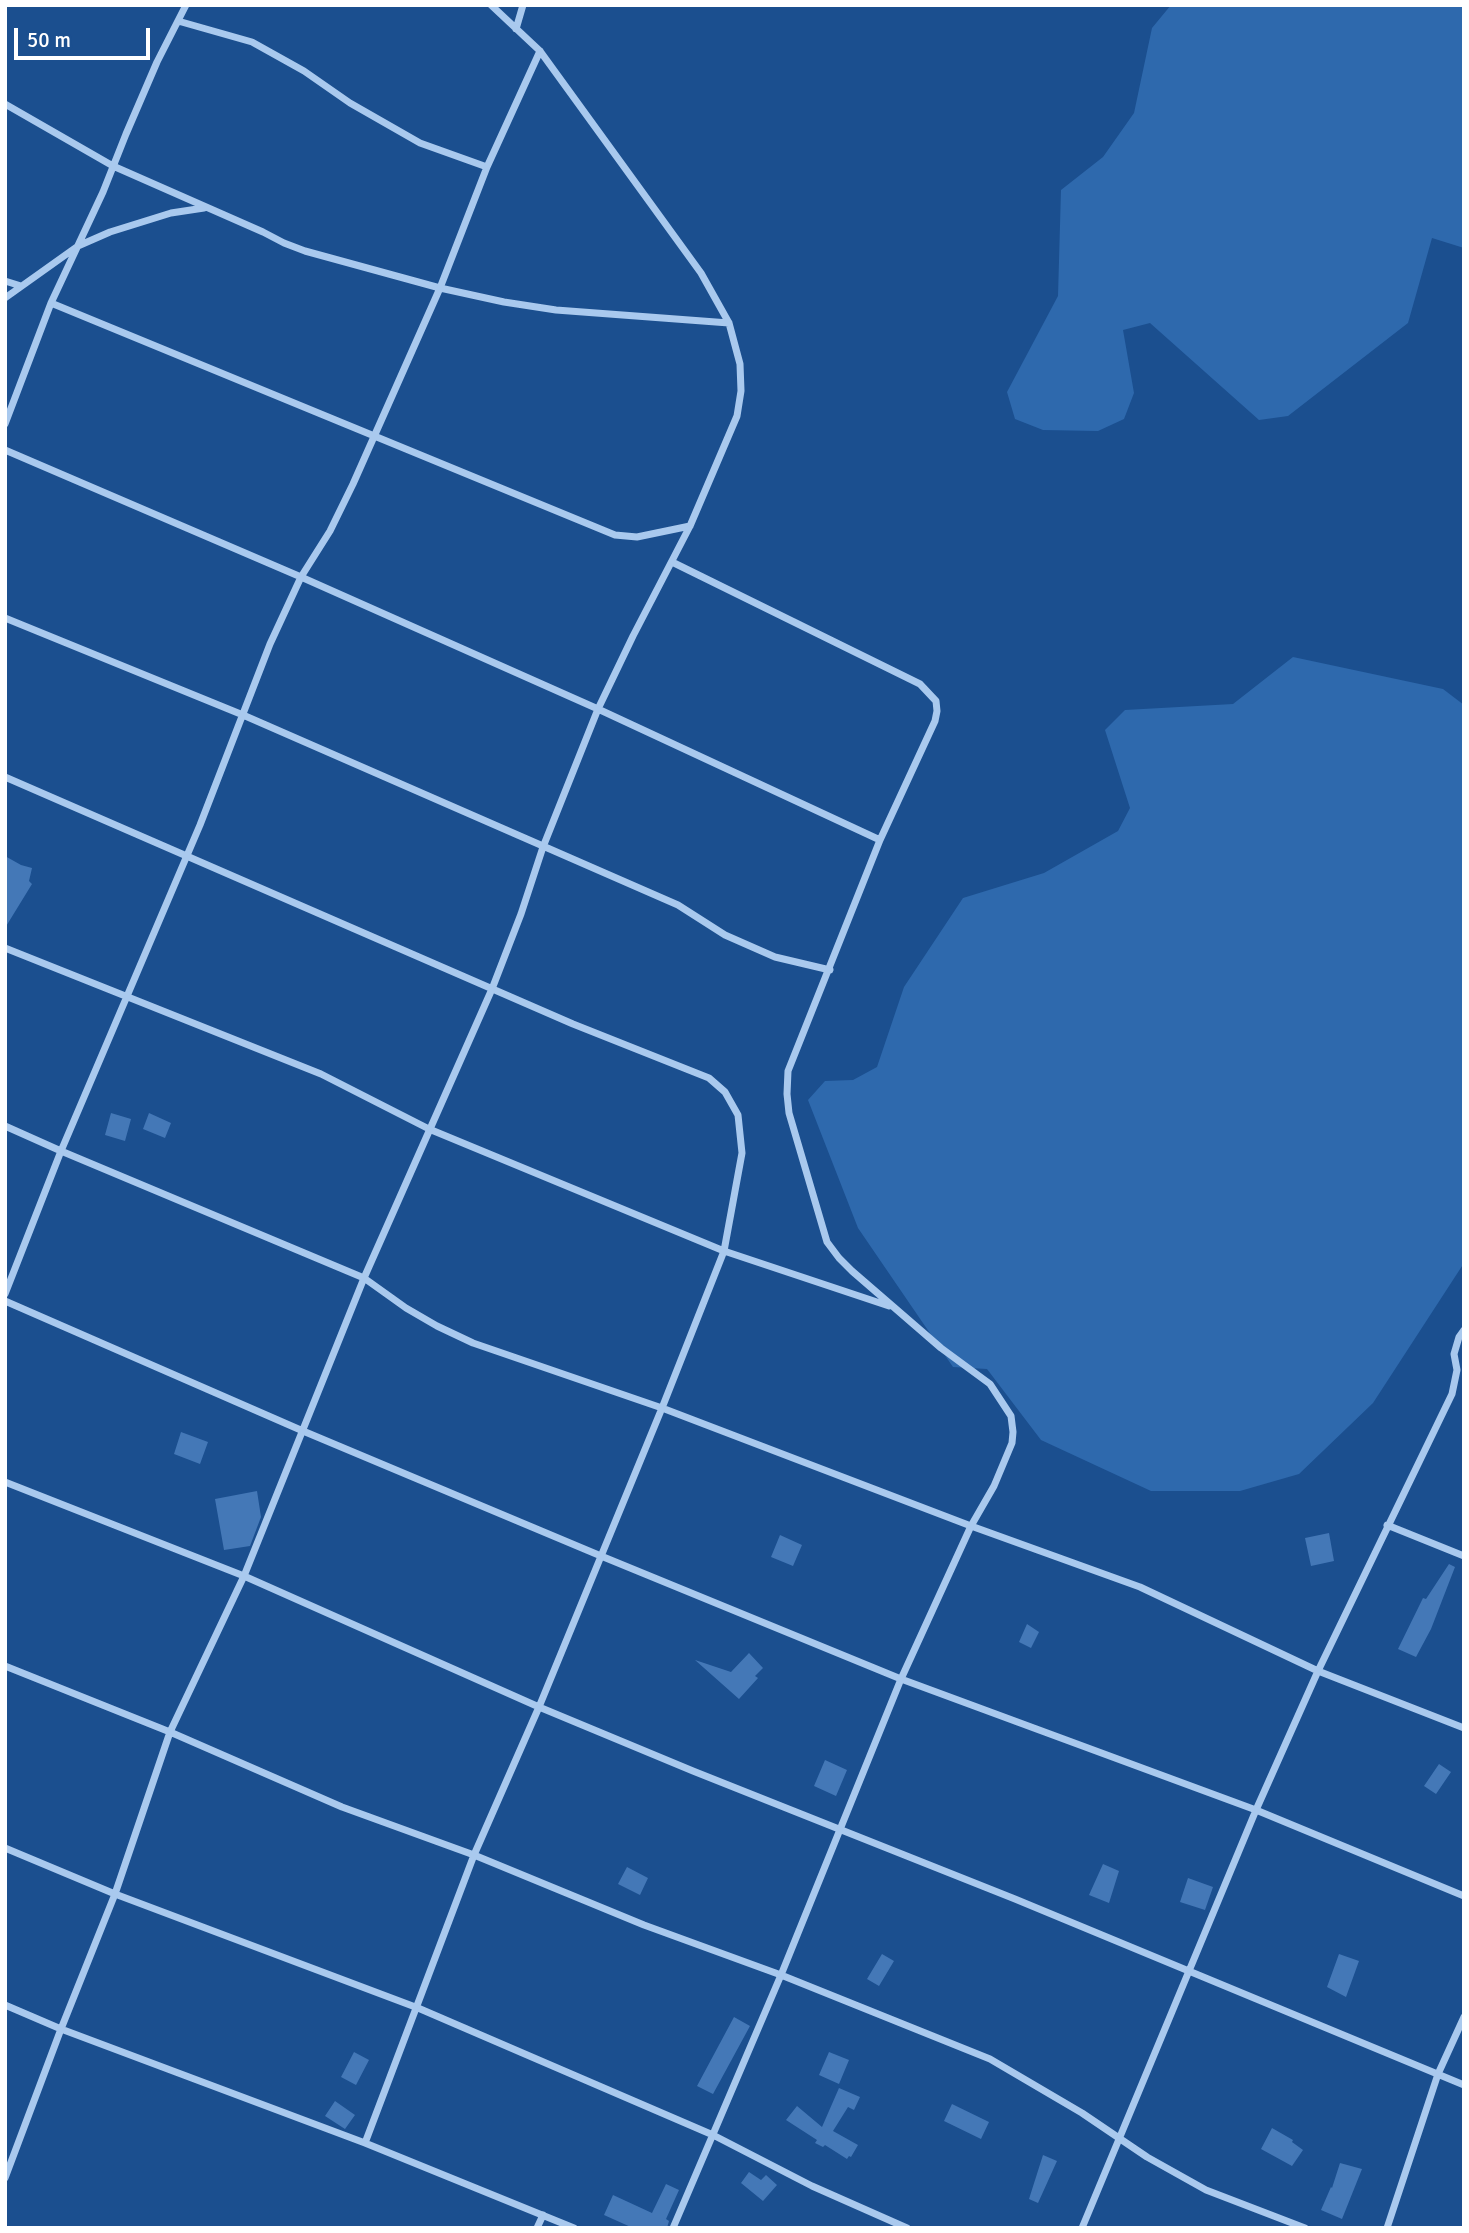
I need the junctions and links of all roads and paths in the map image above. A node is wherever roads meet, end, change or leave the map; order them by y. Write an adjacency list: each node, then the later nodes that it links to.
1 (186, 5): 4 (street)
2 (491, 5): 5 (street)
3 (523, 5): 5 (street)
4 (178, 21): 8 (street); 9 (street)
5 (516, 29): 6 (street)
6 (540, 51): 9 (street); 17 (street)
7 (5, 104): 8 (street)
8 (113, 166): 10 (street); 11 (street)
9 (487, 167): 14 (street)
10 (205, 208): 11 (street); 14 (street)
11 (78, 247): 13 (street); 16 (street)
12 (5, 281): 13 (street)
13 (21, 286): 15 (street)
14 (440, 288): 17 (street); 19 (street)
15 (5, 298)
16 (51, 303): 18 (street); 19 (street)
17 (729, 323): 21 (street)
18 (5, 424)
19 (373, 437): 21 (street); 23 (street)
20 (5, 450): 23 (street)
21 (690, 526): 22 (street)
22 (672, 562): 25 (street); 28 (street)
23 (301, 577): 25 (street); 26 (street)
24 (5, 618): 26 (street)
25 (598, 709): 28 (street); 29 (street)
26 (243, 715): 29 (street); 30 (street)
27 (5, 777): 30 (street)
28 (880, 840): 32 (street)
29 (543, 847): 32 (street); 33 (street)
30 (186, 856): 33 (street); 34 (street)
31 (5, 948): 34 (street)
32 (830, 970): 42 (street)
33 (492, 989): 36 (street); 38 (street)
34 (126, 996): 36 (street); 37 (street)
35 (5, 1126): 37 (street)
36 (429, 1129): 38 (street); 39 (street)
37 (61, 1151): 39 (street); 40 (street)
38 (724, 1251): 42 (street); 45 (street)
39 (364, 1278): 45 (street); 46 (street)
40 (5, 1294)
41 (5, 1301): 46 (street)
42 (896, 1308): 49 (street)
43 (1464, 1330): 44 (street)
44 (1459, 1382): 48 (street)
45 (662, 1408): 49 (street); 50 (street)
46 (303, 1431): 50 (street); 52 (street)
47 (5, 1482): 52 (street)
48 (1387, 1525): 51 (street); 54 (street)
49 (971, 1526): 54 (street); 55 (street)
50 (601, 1556): 55 (street); 56 (street)
51 (1464, 1556)
52 (244, 1576): 56 (street); 58 (street)
53 (5, 1667): 58 (street)
54 (1318, 1671): 57 (street); 59 (street)
55 (901, 1679): 59 (street); 60 (street)
56 (539, 1707): 60 (street); 62 (street)
57 (1464, 1728)
58 (170, 1732): 62 (street); 63 (street)
59 (1256, 1810): 64 (street); 65 (street)
60 (839, 1829): 65 (street); 66 (street)
61 (5, 1848): 63 (street)
62 (474, 1855): 66 (street); 68 (street)
63 (115, 1894): 68 (street); 70 (street)
64 (1464, 1896)
65 (1190, 1971): 71 (street); 74 (street)
66 (781, 1975): 73 (street); 74 (street)
67 (5, 2004): 70 (street)
68 (418, 2008): 73 (street); 75 (street)
69 (1464, 2017): 71 (street)
70 (61, 2029): 75 (street); 77 (street)
71 (1438, 2074): 72 (street); 86 (street)
72 (1464, 2085)
73 (713, 2135): 82 (street); 83 (street)
74 (1119, 2138): 84 (street); 85 (street)
75 (365, 2143): 79 (street)
76 (5, 2152): 77 (street)
77 (14, 2155): 78 (street)
78 (5, 2178)
79 (543, 2215): 80 (street); 81 (street)
80 (537, 2228)
81 (573, 2228)
82 (673, 2228)
83 (907, 2228)
84 (1082, 2228)
85 (1305, 2228)
86 (1387, 2228)

